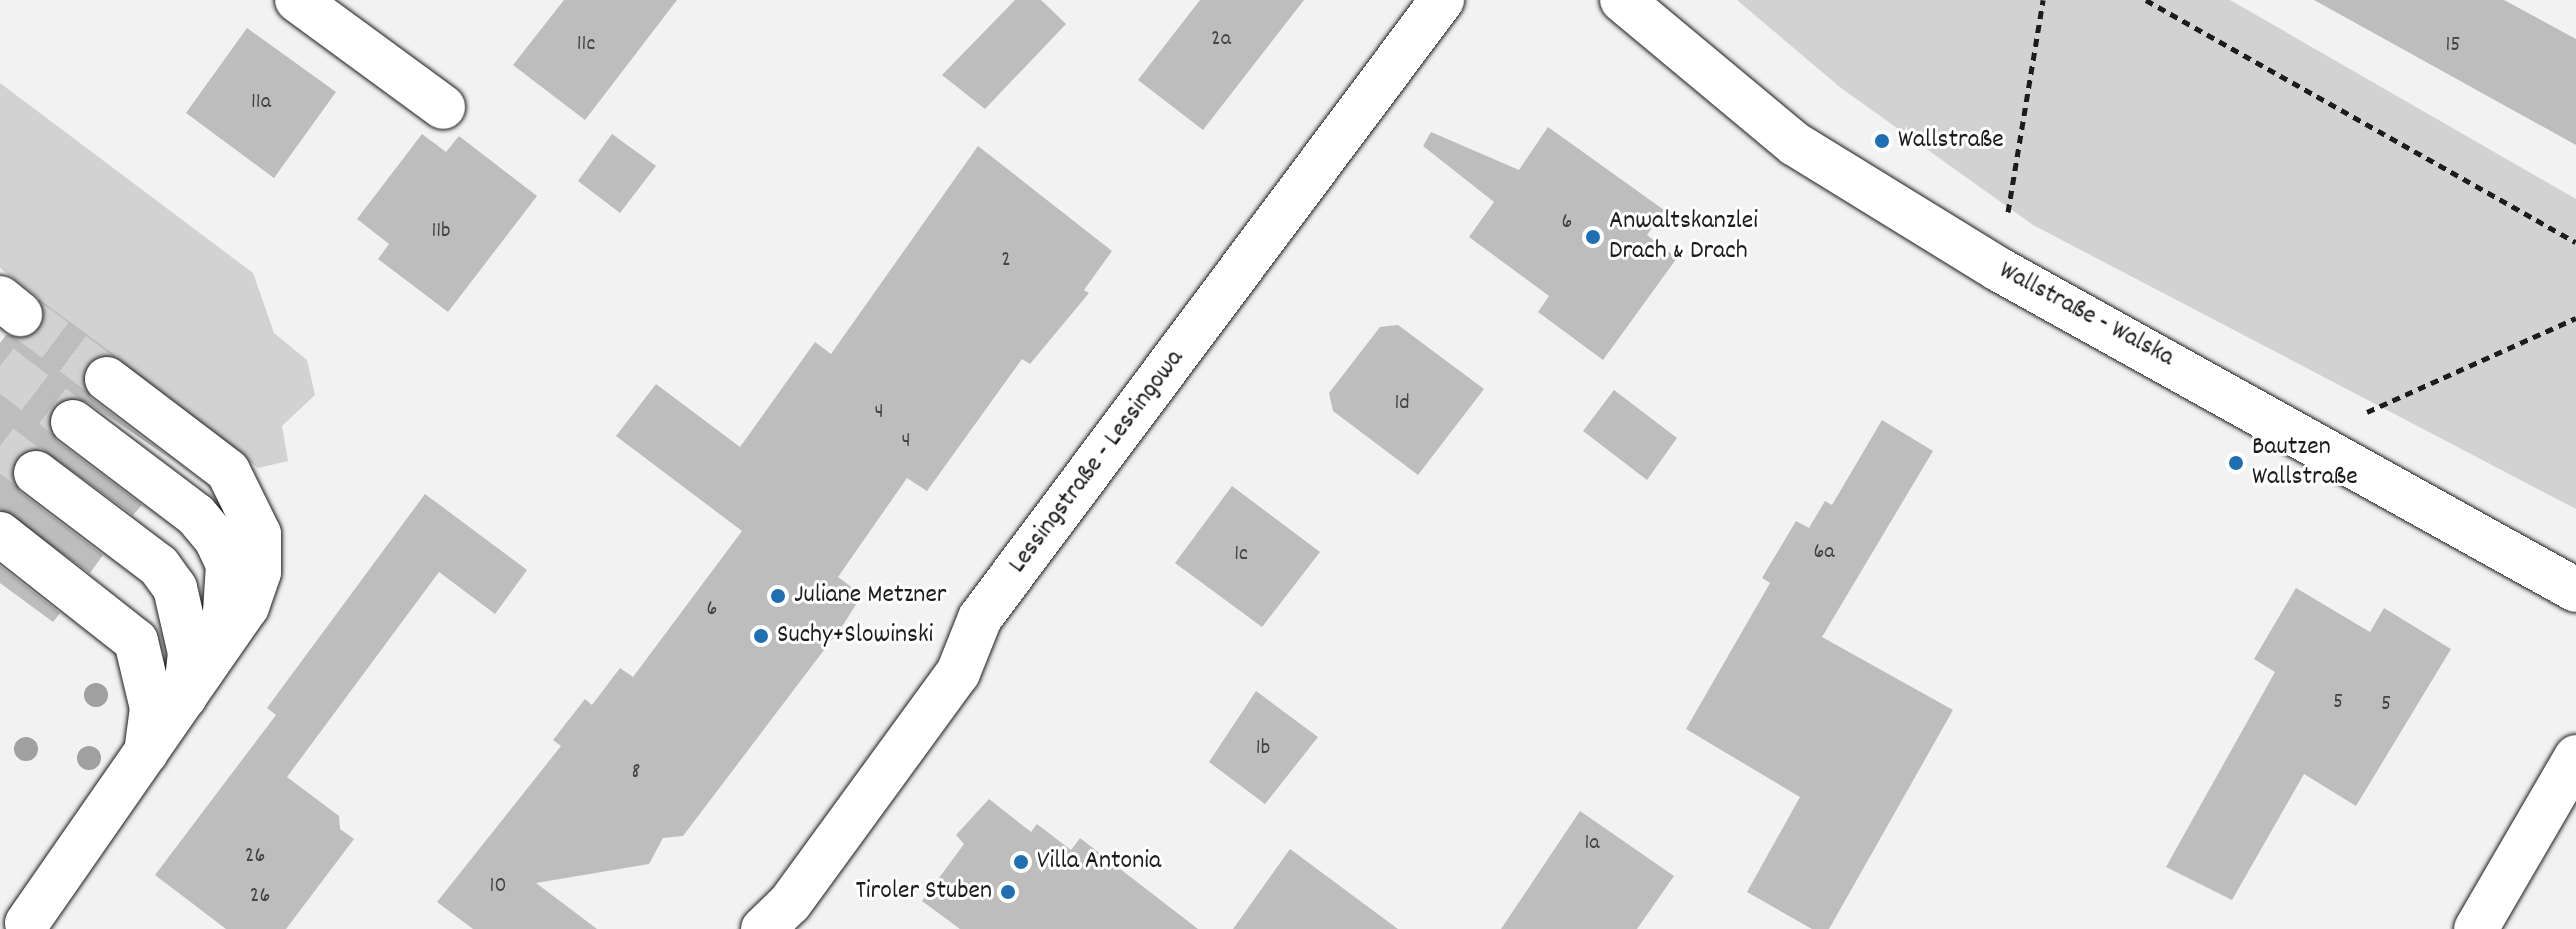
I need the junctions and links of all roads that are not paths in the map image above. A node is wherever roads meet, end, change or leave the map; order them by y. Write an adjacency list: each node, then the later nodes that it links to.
1 (297, 0): 4 (street)
2 (1442, 0): 15 (street, Lessingstraße - Lessingowa)
3 (1622, 0): 9 (street, Wallstraße - Walska)
4 (443, 107)
5 (107, 379): 10 (street)
6 (73, 422): 10 (street)
7 (36, 473): 11 (street)
8 (0, 534): 12 (street)
9 (2576, 590)
10 (221, 645): 11 (street)
11 (185, 697): 12 (street)
12 (146, 753): 14 (street)
13 (2576, 757): 16 (street)
14 (20, 918)
15 (763, 929)
16 (2476, 929)

